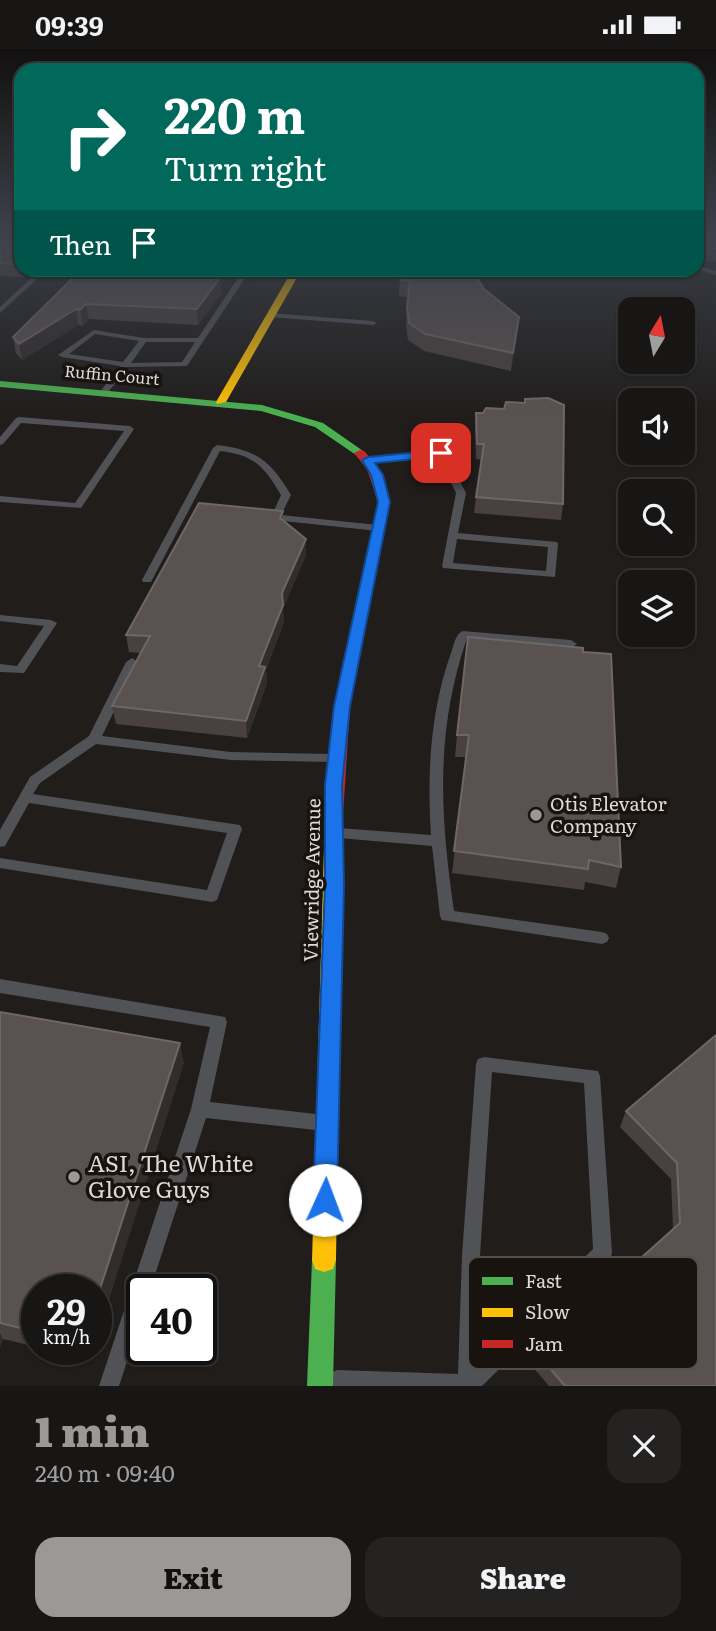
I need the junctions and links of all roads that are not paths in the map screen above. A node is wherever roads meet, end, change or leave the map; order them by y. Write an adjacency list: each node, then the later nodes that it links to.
1 (19, 290): 4 (lane)
2 (234, 290): 9 (lane)
3 (285, 290): 6 (street)
4 (4, 303): 5 (lane)
5 (0, 311)
6 (271, 315): 7 (lane); 13 (street)
7 (373, 323)
8 (144, 340): 9 (lane); 10 (lane); 10 (lane)
9 (200, 341): 10 (lane)
10 (125, 365): 12 (lane)
11 (0, 384): 12 (street, Ruffin Court)
12 (104, 392): 13 (street, Ruffin Court)
13 (221, 402): 15 (street)
14 (0, 442): 16 (lane)
15 (368, 460): 21 (street, Viewridge Avenue); 22 (lane)
16 (0, 499)
17 (185, 510): 18 (lane); 20 (lane); 23 (lane)
18 (198, 511)
19 (249, 516): 20 (lane)
20 (275, 518): 21 (lane)
21 (378, 528): 29 (street, Viewridge Avenue)
22 (453, 536): 22 (lane)
23 (147, 580)
24 (0, 618): 27 (lane)
25 (571, 644): 32 (lane)
26 (132, 662): 28 (lane)
27 (0, 668)
28 (94, 739): 29 (lane); 30 (lane)
29 (336, 758): 31 (street, Viewridge Avenue)
30 (25, 798): 33 (lane); 34 (lane)
31 (334, 833): 32 (lane); 38 (street, Viewridge Avenue)
32 (436, 841): 35 (lane)
33 (0, 842)
34 (0, 863)
35 (602, 938)
36 (0, 986): 37 (lane)
37 (200, 1109): 38 (lane); 44 (lane)
38 (327, 1123): 42 (street, Viewridge Avenue)
39 (471, 1257): 40 (lane)
40 (599, 1257)
41 (484, 1369): 43 (lane)
42 (320, 1383): 43 (lane)
43 (468, 1385)
44 (109, 1386)

